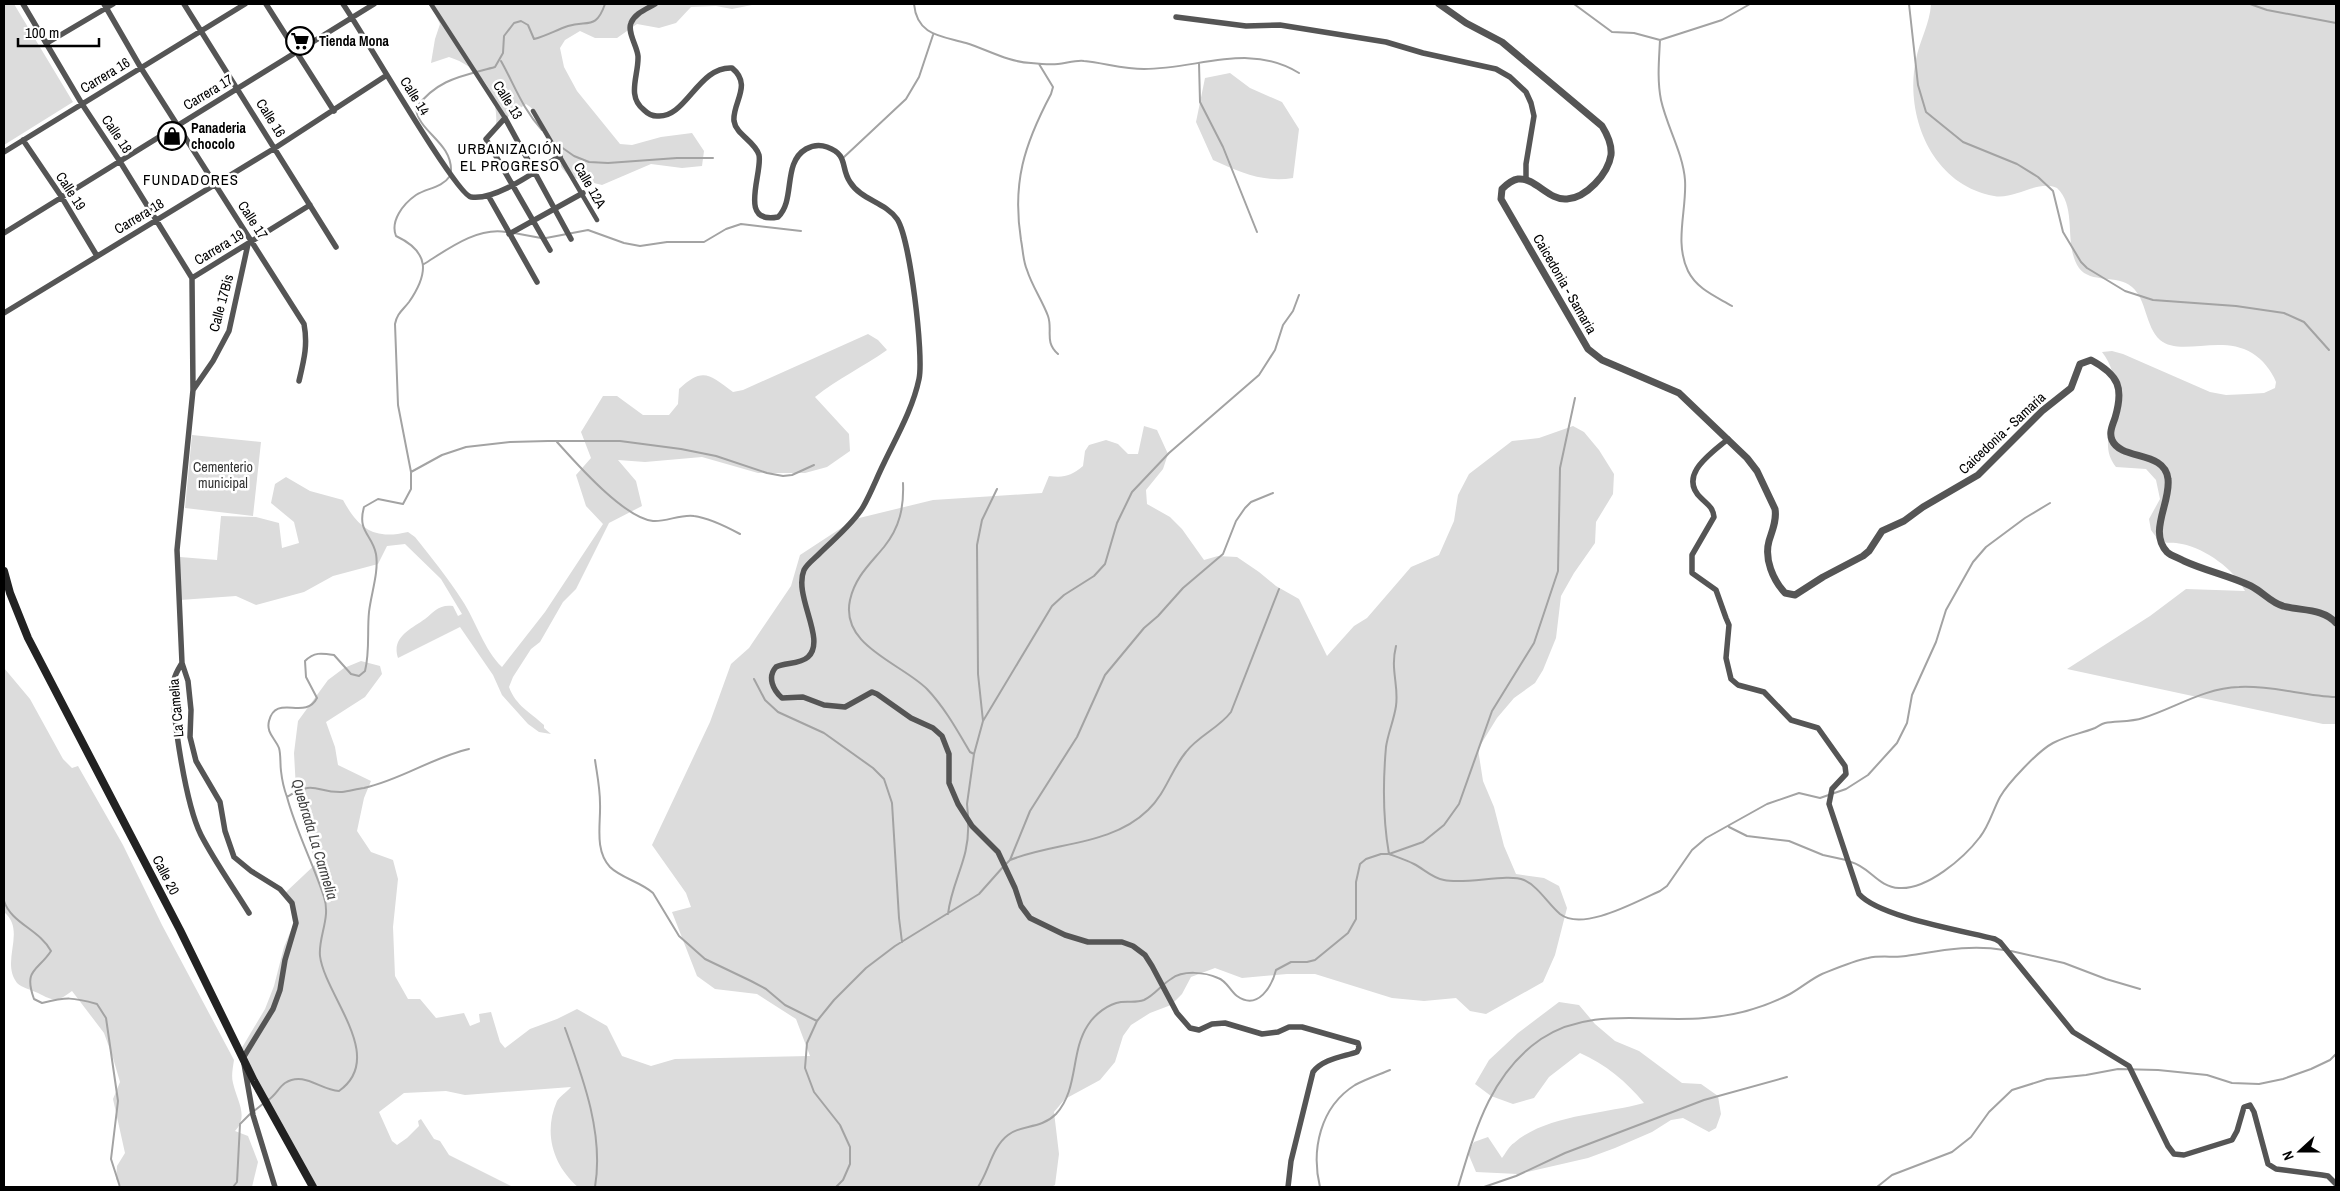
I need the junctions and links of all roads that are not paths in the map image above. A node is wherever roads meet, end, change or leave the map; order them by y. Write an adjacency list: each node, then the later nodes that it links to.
1 (23, 4): 15 (street, Calle 18)
2 (113, 4): 11 (street)
3 (184, 4): 14 (street, Calle 16)
4 (245, 4): 14 (street, Carrera 16)
5 (266, 4): 16 (street)
6 (343, 4): 12 (street, Calle 14)
7 (374, 4): 12 (street, Carrera 17)
8 (431, 4): 23 (street, Calle 13)
9 (655, 4): 63 (street)
10 (1439, 4): 31 (street)
11 (106, 6): 15 (street); 17 (street, Calle 17)
12 (352, 17): 16 (street, Carrera 17); 18 (street, Calle 14)
13 (1176, 17): 31 (street)
14 (201, 32): 17 (street, Carrera 16); 19 (street, Calle 16)
15 (47, 43): 20 (street, Calle 18)
16 (298, 52): 19 (street, Carrera 17); 21 (street)
17 (141, 68): 20 (street, Carrera 16); 24 (street, Calle 17)
18 (387, 75): 21 (street, Carrera 18); 36 (street, Calle 14)
19 (238, 88): 24 (street, Carrera 17); 26 (street, Calle 16)
20 (82, 104): 25 (street, Carrera 16); 29 (street, Calle 18)
21 (334, 110): 26 (street, Carrera 18)
22 (533, 111): 28 (street, Calle 12A)
23 (505, 118): 30 (street, Calle 13); 32 (street)
24 (178, 124): 29 (street, Carrera 17); 33 (street, Calle 17)
25 (23, 140): 27 (street, Carrera 16); 35 (street, Calle 19)
26 (275, 148): 33 (street, Carrera 18); 37 (street, Calle 16)
27 (4, 152)
28 (560, 156): 30 (street); 34 (street, Calle 12A)
29 (119, 160): 35 (street, Carrera 17); 39 (street, Calle 18)
30 (534, 171): 32 (street); 38 (street, Calle 13)
31 (1526, 180): 54 (street, Caicedonia - Samaria)
32 (513, 183): 36 (street); 40 (street)
33 (215, 184): 39 (street, Carrera 18); 45 (street, Calle 17)
34 (583, 193): 38 (street); 41 (street, Calle 12A)
35 (61, 196): 42 (street, Carrera 17); 48 (street, Calle 19)
36 (489, 197): 43 (street)
37 (310, 205): 45 (street, Carrera 19); 46 (street, Calle 16)
38 (556, 208): 40 (street); 44 (street, Calle 13)
39 (156, 220): 48 (street, Carrera 18); 49 (street, Calle 18)
40 (534, 220): 43 (street); 47 (street)
41 (597, 220)
42 (4, 233)
43 (509, 234): 50 (street)
44 (571, 240)
45 (250, 243): 49 (street, Carrera 19); 52 (street, Calle 17); 53 (street, Calle 17Bis)
46 (336, 247)
47 (550, 250)
48 (97, 256): 51 (street, Carrera 18)
49 (192, 278): 53 (street, La Camelia)
50 (537, 282)
51 (4, 313)
52 (299, 381)
53 (193, 390): 57 (street, La Camelia)
54 (1728, 439): 56 (street, Caicedonia - Samaria); 60 (street)
55 (4, 571): 59 (main road, Calle 20)
56 (2336, 623)
57 (182, 663): 58 (street); 59 (street, La Camelia)
58 (249, 913)
59 (243, 1058): 61 (street); 62 (main road, Calle 20)
60 (2336, 1184)
61 (275, 1187)
62 (312, 1187)
63 (1288, 1187)

